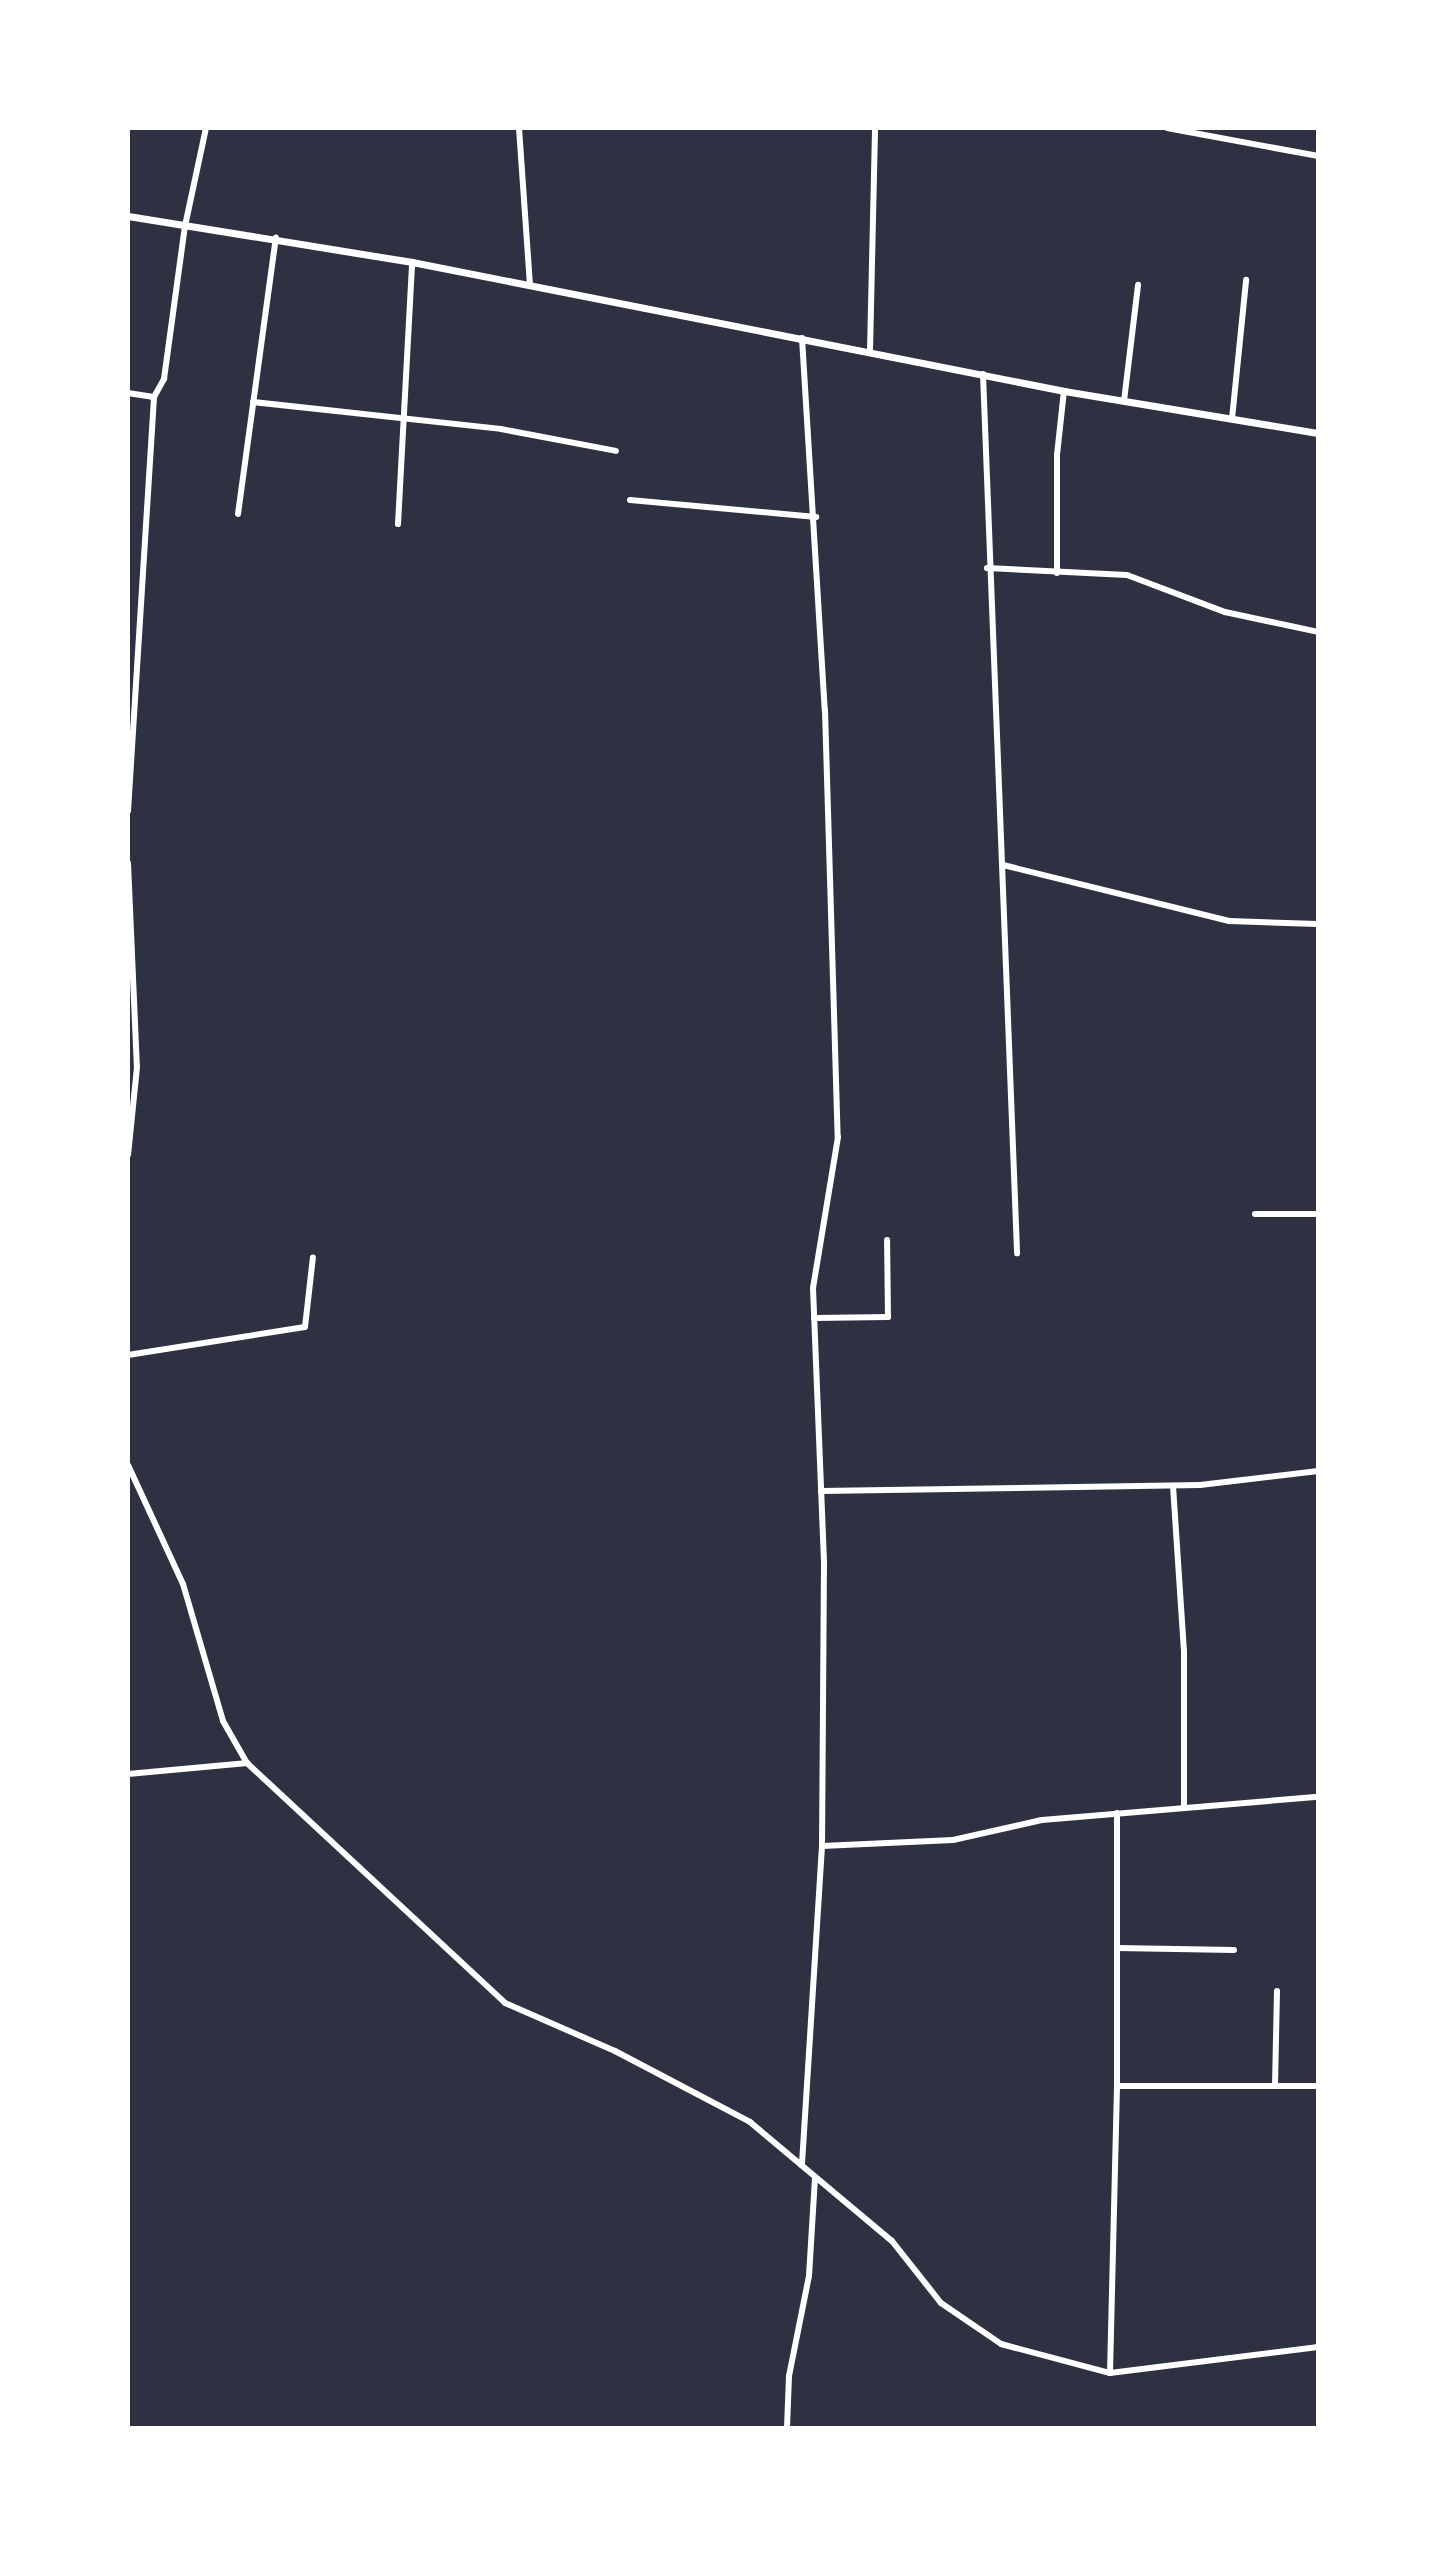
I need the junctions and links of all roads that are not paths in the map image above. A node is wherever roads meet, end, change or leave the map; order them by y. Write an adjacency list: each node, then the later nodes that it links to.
1 (206, 128): 7 (street)
2 (519, 128): 11 (street)
3 (875, 128): 14 (street)
4 (1167, 128): 5 (street)
5 (1318, 156)
6 (128, 216): 7 (street)
7 (185, 226): 8 (street); 18 (street)
8 (276, 238): 9 (street); 20 (street)
9 (412, 262): 11 (street); 21 (street)
10 (1246, 280): 22 (street)
11 (530, 284): 13 (street)
12 (1138, 285): 19 (street)
13 (802, 338): 14 (street); 27 (street)
14 (870, 351): 15 (street)
15 (983, 374): 16 (street); 29 (street)
16 (1064, 391): 19 (street); 30 (street)
17 (128, 393): 18 (street)
18 (154, 397): 32 (street)
19 (1124, 401): 22 (street)
20 (253, 402): 21 (street); 26 (street)
21 (403, 417): 24 (street); 28 (street)
22 (1232, 419): 23 (street)
23 (1318, 433)
24 (616, 451)
25 (630, 500): 27 (street)
26 (238, 514)
27 (816, 517): 42 (street)
28 (398, 524)
29 (987, 568): 30 (street); 34 (street)
30 (1057, 573): 31 (street)
31 (1318, 632)
32 (128, 811)
33 (128, 863): 36 (street)
34 (1003, 865): 35 (street); 40 (street)
35 (1318, 924)
36 (128, 1155)
37 (1255, 1214): 38 (street)
38 (1318, 1214)
39 (887, 1240): 42 (street)
40 (1017, 1253)
41 (313, 1257): 43 (street)
42 (814, 1318): 47 (street)
43 (128, 1355)
44 (128, 1465): 48 (street)
45 (1318, 1471): 46 (street)
46 (1173, 1486): 47 (street); 51 (street)
47 (821, 1491): 53 (street)
48 (247, 1763): 49 (street); 60 (street)
49 (128, 1774)
50 (1318, 1797): 51 (street)
51 (1184, 1808): 52 (street)
52 (1117, 1813): 53 (street); 54 (street)
53 (822, 1846): 60 (street)
54 (1117, 1948): 55 (street); 57 (street)
55 (1234, 1950)
56 (1277, 1991): 58 (street)
57 (1117, 2086): 58 (street); 63 (street)
58 (1275, 2086): 59 (street)
59 (1318, 2086)
60 (802, 2165): 61 (street)
61 (815, 2179): 63 (street); 64 (street)
62 (1318, 2347): 63 (street)
63 (1110, 2373)
64 (787, 2428)

